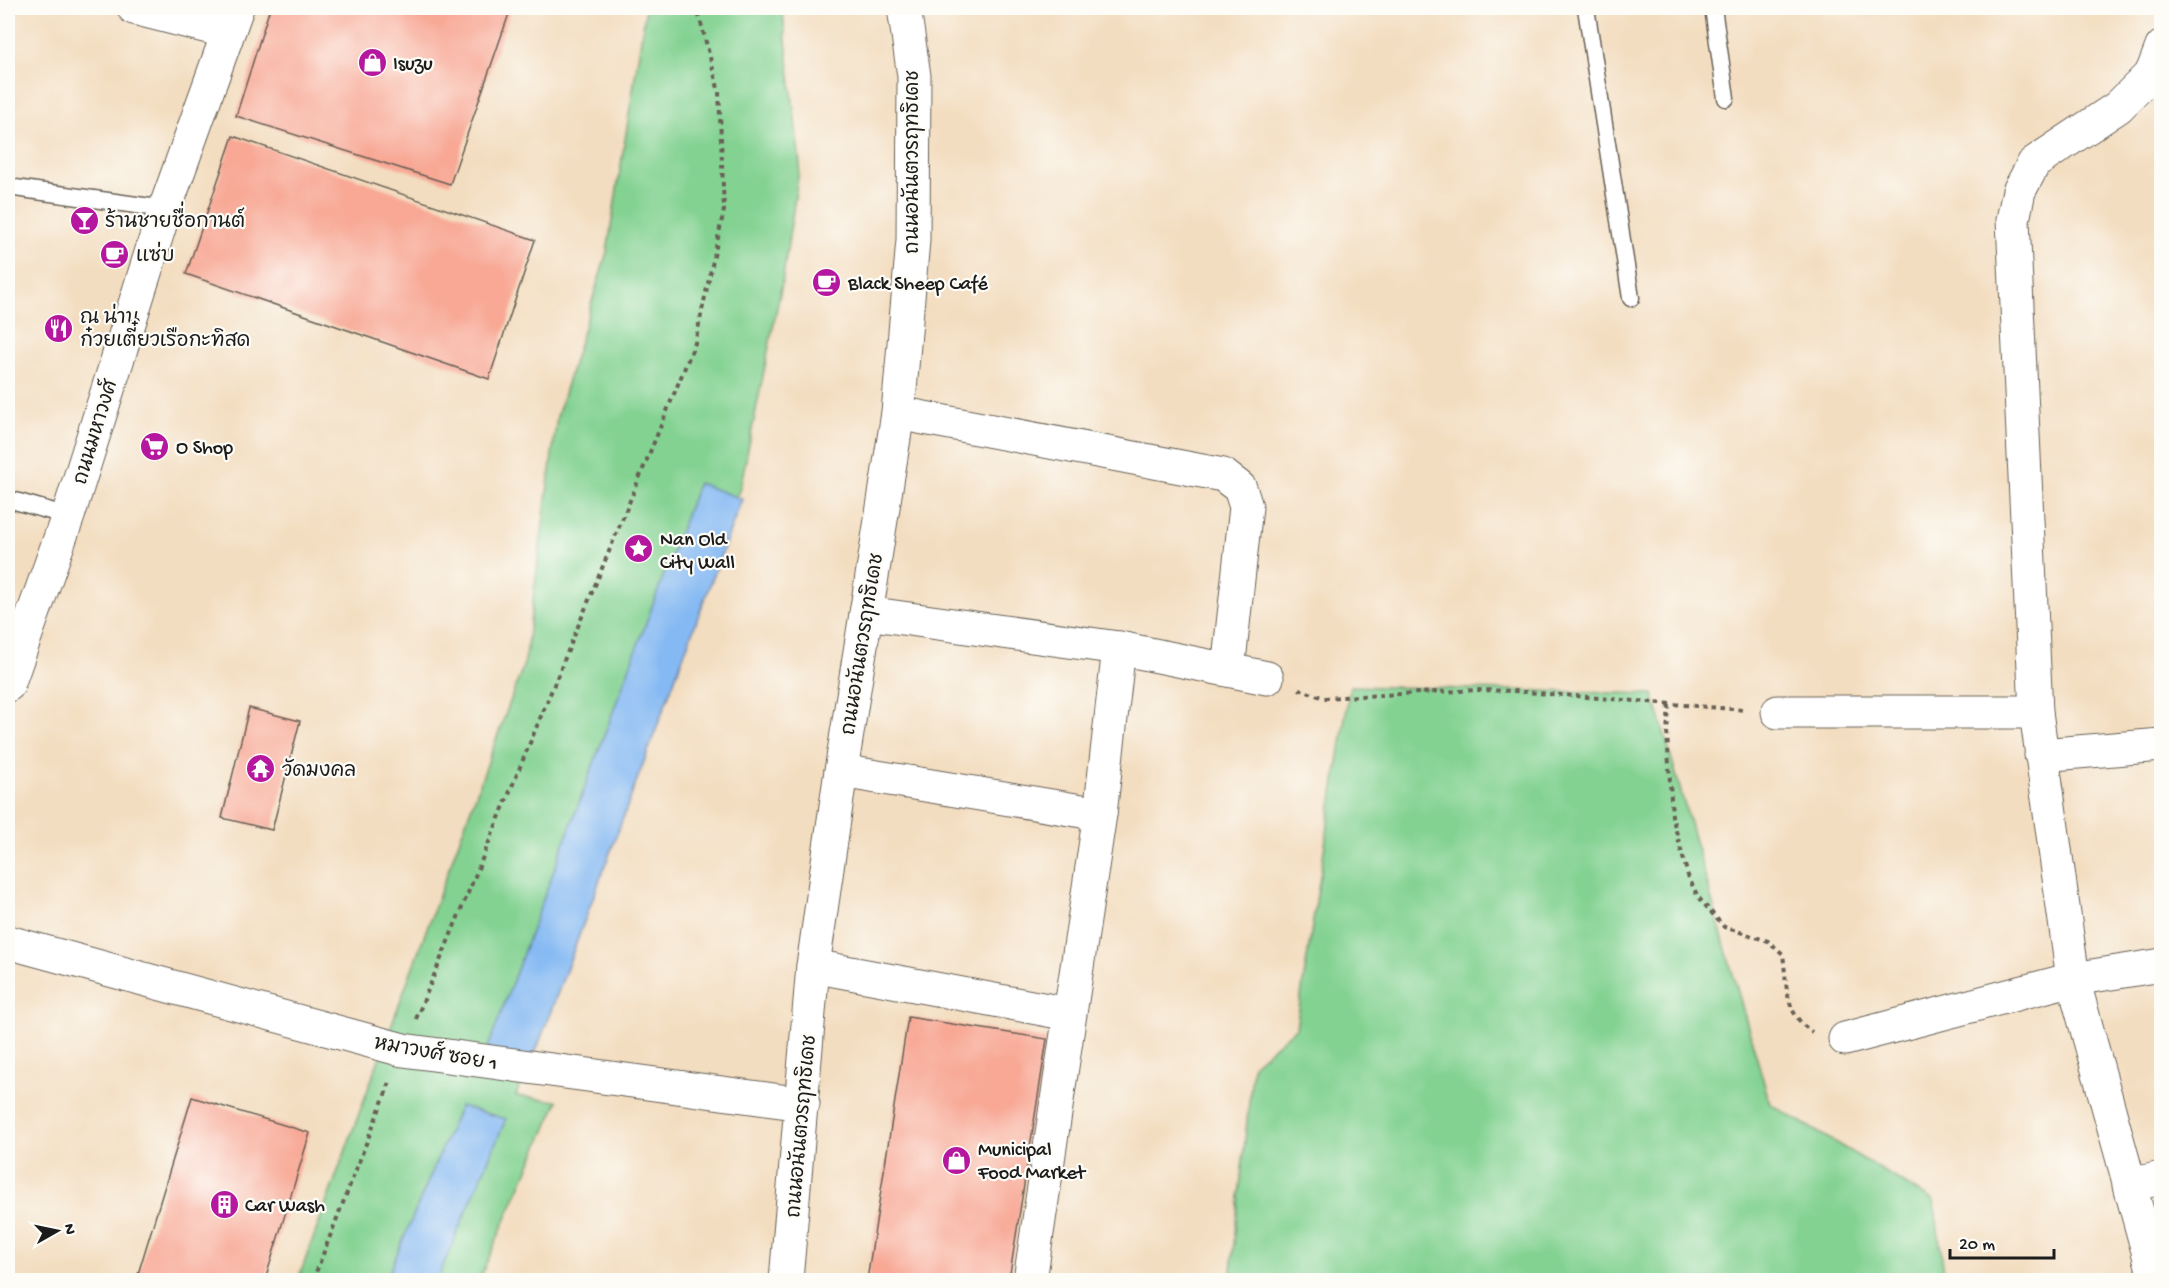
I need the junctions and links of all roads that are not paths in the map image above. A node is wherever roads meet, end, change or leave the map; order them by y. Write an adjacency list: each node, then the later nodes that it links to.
1 (134, 8): 5 (street)
2 (904, 8): 11 (street, ถนนอนันตวรฤทธิเดช)
3 (1586, 8): 10 (lane)
4 (1713, 8): 7 (lane)
5 (232, 20): 9 (street, ถนนมหาวงศ์)
6 (2162, 47): 20 (street)
7 (1726, 98)
8 (8, 187): 9 (lane)
9 (165, 209): 13 (street, ถนนมหาวงศ์)
10 (1631, 298)
11 (898, 413): 14 (street, ถนนอนันตวรฤทธิเดช); 16 (street)
12 (8, 499): 13 (lane)
13 (68, 516): 18 (street, ถนนมหาวงศ์)
14 (866, 613): 15 (street); 23 (street, ถนนอนันตวรฤทธิเดช)
15 (1119, 648): 16 (street); 24 (street)
16 (1228, 670): 17 (street)
17 (1267, 678)
18 (8, 685)
19 (1778, 712): 20 (street)
20 (2036, 712): 22 (street)
21 (2162, 745): 22 (street)
22 (2041, 755): 28 (street)
23 (841, 771): 24 (street); 27 (street, ถนนอนันตวรฤทธิเดช)
24 (1100, 814): 29 (street)
25 (8, 942): 31 (street, หมาวงศ์ ซอย 1)
26 (2162, 965): 28 (street)
27 (813, 966): 29 (street); 31 (street, ถนนอนันตวรฤทธิเดช)
28 (2073, 979): 30 (street); 33 (street)
29 (1069, 1014): 35 (street)
30 (1845, 1039)
31 (802, 1104): 34 (street, ถนนอนันตวรฤทธิเดช)
32 (2162, 1178): 33 (street)
33 (2129, 1185): 36 (street)
34 (786, 1281)
35 (1030, 1281)
36 (2156, 1281)

